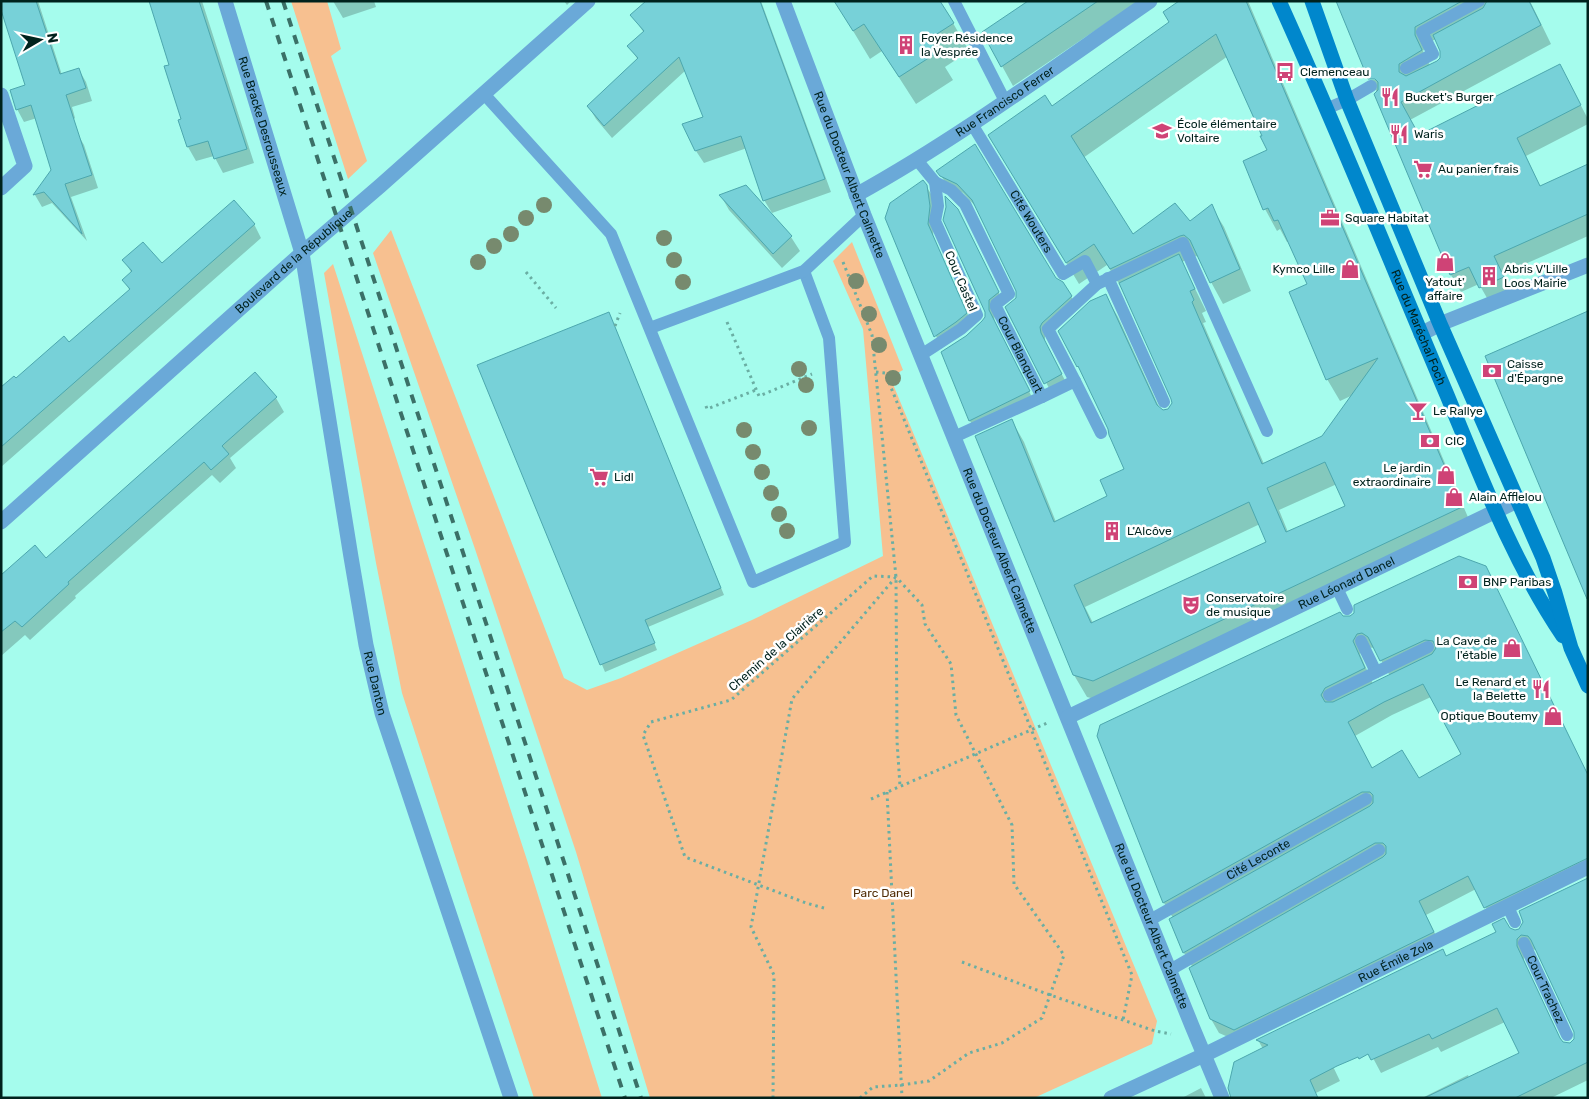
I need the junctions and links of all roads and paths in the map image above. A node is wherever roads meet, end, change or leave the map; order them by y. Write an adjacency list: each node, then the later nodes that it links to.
1 (225, 1): 23 (street, Rue Bracke Desrousseaux)
2 (588, 1): 11 (street, Boulevard de la République)
3 (783, 1): 20 (street, Rue du Docteur Albert Calmette)
4 (954, 1): 14 (lane)
5 (1150, 1): 14 (street, Rue Francisco Ferrer)
6 (1279, 1): 15 (main road, Rue du Maréchal Foch)
7 (1312, 1): 13 (main road, Rue du Maréchal Foch)
8 (1479, 1): 9 (lane)
9 (1406, 68)
10 (1371, 86): 13 (lane)
11 (484, 94): 23 (street, Boulevard de la République); 32 (lane)
12 (1, 95): 19 (street)
13 (1347, 100): 15 (lane); 31 (main road, Rue du Maréchal Foch)
14 (1005, 101): 16 (street, Rue Francisco Ferrer)
15 (1326, 109): 33 (main road, Rue du Maréchal Foch)
16 (972, 124): 17 (street, Rue Francisco Ferrer); 27 (lane, Cité Wouters)
17 (917, 160): 18 (lane, Cour Castel); 20 (street, Rue Francisco Ferrer)
18 (935, 182): 28 (lane, Cour Castel); 34 (lane, Cour Castel)
19 (1, 188)
20 (856, 195): 21 (street, Rue du Docteur Albert Calmette)
21 (864, 215): 22 (lane); 34 (street, Rue du Docteur Albert Calmette)
22 (835, 242): 25 (lane); 36 (path)
23 (302, 252): 47 (street, Boulevard de la République); 80 (street, Rue Danton)
24 (1588, 265): 31 (street)
25 (804, 271): 32 (lane); 35 (lane)
26 (526, 272): 29 (path)
27 (1103, 281): 37 (lane); 41 (lane); 42 (lane)
28 (996, 307): 39 (lane, Cour Blanquart)
29 (556, 308)
30 (725, 316): 38 (path)
31 (1440, 324): 33 (street); 45 (main road, Rue du Maréchal Foch)
32 (650, 328): 35 (lane)
33 (1421, 334): 46 (main road, Rue du Maréchal Foch)
34 (921, 355): 44 (street, Rue du Docteur Albert Calmette)
35 (831, 366): 38 (path)
36 (876, 372): 48 (path); 59 (path)
37 (1075, 381): 39 (lane); 43 (lane)
38 (756, 390): 40 (path)
39 (1042, 397): 44 (lane, Cour Blanquart)
40 (703, 400)
41 (1164, 402)
42 (1267, 431)
43 (1101, 433)
44 (954, 437): 57 (street, Rue du Docteur Albert Calmette)
45 (1517, 501): 46 (street, Rue Léonard Danel); 53 (main road, Rue du Maréchal Foch)
46 (1496, 512): 49 (street, Rue Léonard Danel); 53 (main road, Rue du Maréchal Foch)
47 (1, 522)
48 (896, 577): 60 (path); 61 (path); 67 (path); 67 (path, Chemin de la Clairière)
49 (1337, 588): 50 (lane); 57 (street, Rue Léonard Danel)
50 (1347, 609)
51 (1361, 641): 54 (lane)
52 (1428, 647): 54 (lane)
53 (1571, 648): 55 (main road, Rue du Maréchal Foch)
54 (1376, 672): 56 (lane)
55 (1588, 686)
56 (1329, 695)
57 (1068, 717): 70 (street, Rue du Docteur Albert Calmette)
58 (1050, 722): 59 (path)
59 (1032, 730): 60 (path); 76 (path)
60 (975, 754): 61 (path); 75 (path)
61 (900, 786): 62 (path)
62 (888, 792): 63 (path); 79 (path)
63 (871, 799)
64 (1366, 799): 70 (lane, Cité Leconte)
65 (1379, 850): 74 (lane)
66 (1588, 867): 68 (street, Rue Émile Zola)
67 (760, 885): 69 (path, Chemin de la Clairière); 81 (path)
68 (1508, 907): 71 (lane); 78 (street, Rue Émile Zola)
69 (824, 908)
70 (1150, 920): 74 (street, Rue du Docteur Albert Calmette)
71 (1515, 922)
72 (1524, 943): 77 (lane, Cour Trachez)
73 (962, 962): 75 (path)
74 (1170, 970): 78 (street, Rue du Docteur Albert Calmette)
75 (1050, 995): 76 (path); 79 (path)
76 (1123, 1020): 78 (path)
77 (1567, 1035)
78 (1201, 1048): 84 (street, Rue Émile Zola); 85 (street, Rue du Docteur Albert Calmette)
79 (901, 1085): 82 (path); 83 (path)
80 (511, 1098)
81 (773, 1098)
82 (860, 1098)
83 (902, 1098)
84 (1111, 1098)
85 (1222, 1098)

